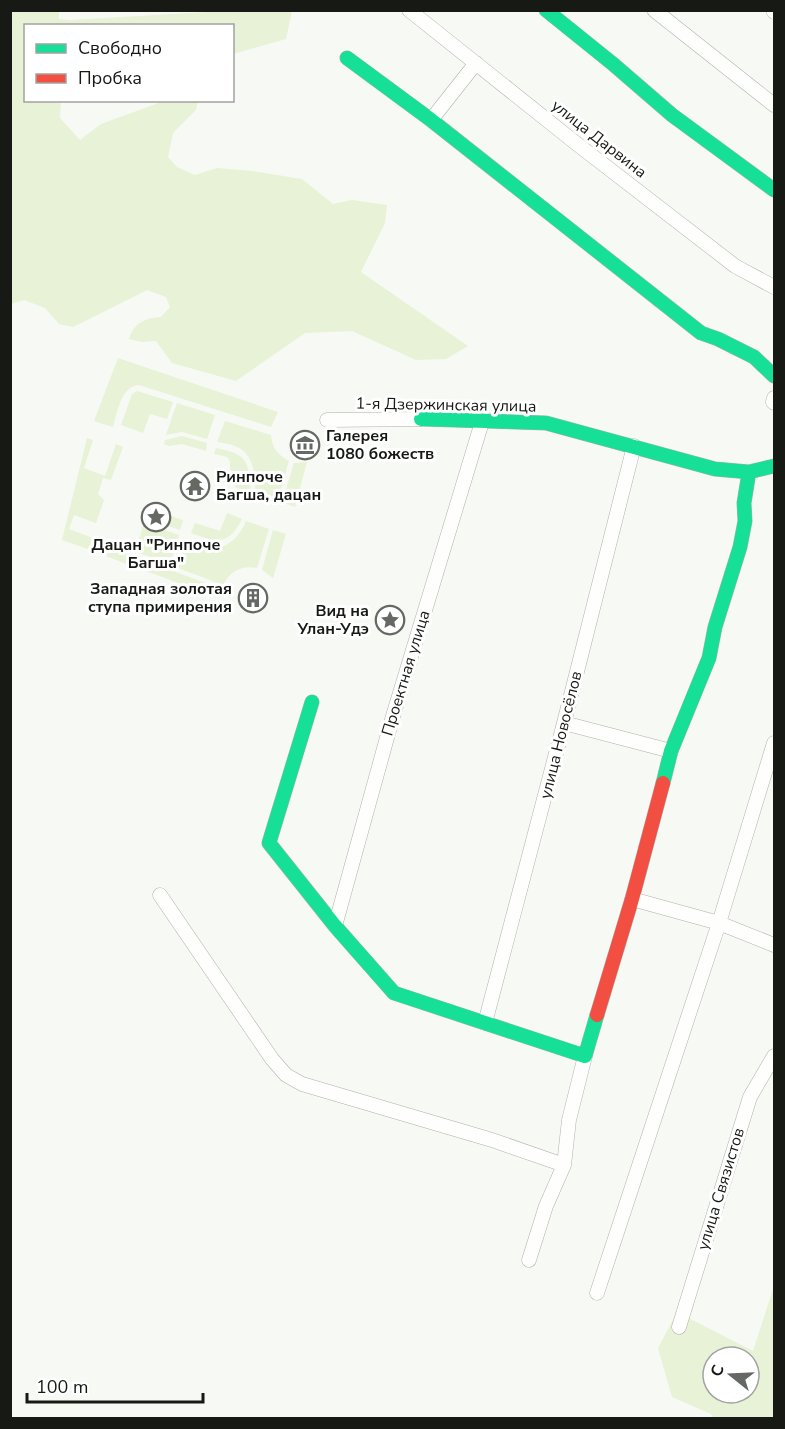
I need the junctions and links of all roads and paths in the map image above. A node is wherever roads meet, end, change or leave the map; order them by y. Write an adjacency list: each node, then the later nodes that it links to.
1 (409, 10): 5 (street, улица Дарвина)
2 (546, 10): 8 (street)
3 (654, 10): 6 (street)
4 (347, 58): 7 (street)
5 (476, 63): 7 (street); 9 (street, улица Дарвина)
6 (774, 105)
7 (431, 120): 10 (street)
8 (774, 190)
9 (774, 287)
10 (774, 376)
11 (327, 420): 12 (street, 1-я Дзержинская улица)
12 (482, 422): 13 (street, 1-я Дзержинская улица); 23 (street, Проектная улица)
13 (634, 446): 15 (street, 1-я Дзержинская улица); 17 (street, улица Новосёлов)
14 (774, 466): 15 (street, 1-я Дзержинская улица)
15 (749, 471): 19 (street)
16 (312, 702): 23 (street)
17 (564, 723): 19 (street); 25 (street, улица Новосёлов)
18 (774, 743): 22 (street)
19 (671, 751): 21 (street)
20 (160, 895): 28 (street)
21 (632, 899): 22 (street); 26 (street)
22 (719, 923): 24 (street); 30 (street)
23 (335, 926): 25 (street)
24 (774, 945)
25 (485, 1023): 26 (street)
26 (585, 1056): 28 (street)
27 (774, 1056): 31 (street, улица Связистов)
28 (564, 1165): 29 (street)
29 (529, 1260)
30 (597, 1293)
31 (679, 1327)

